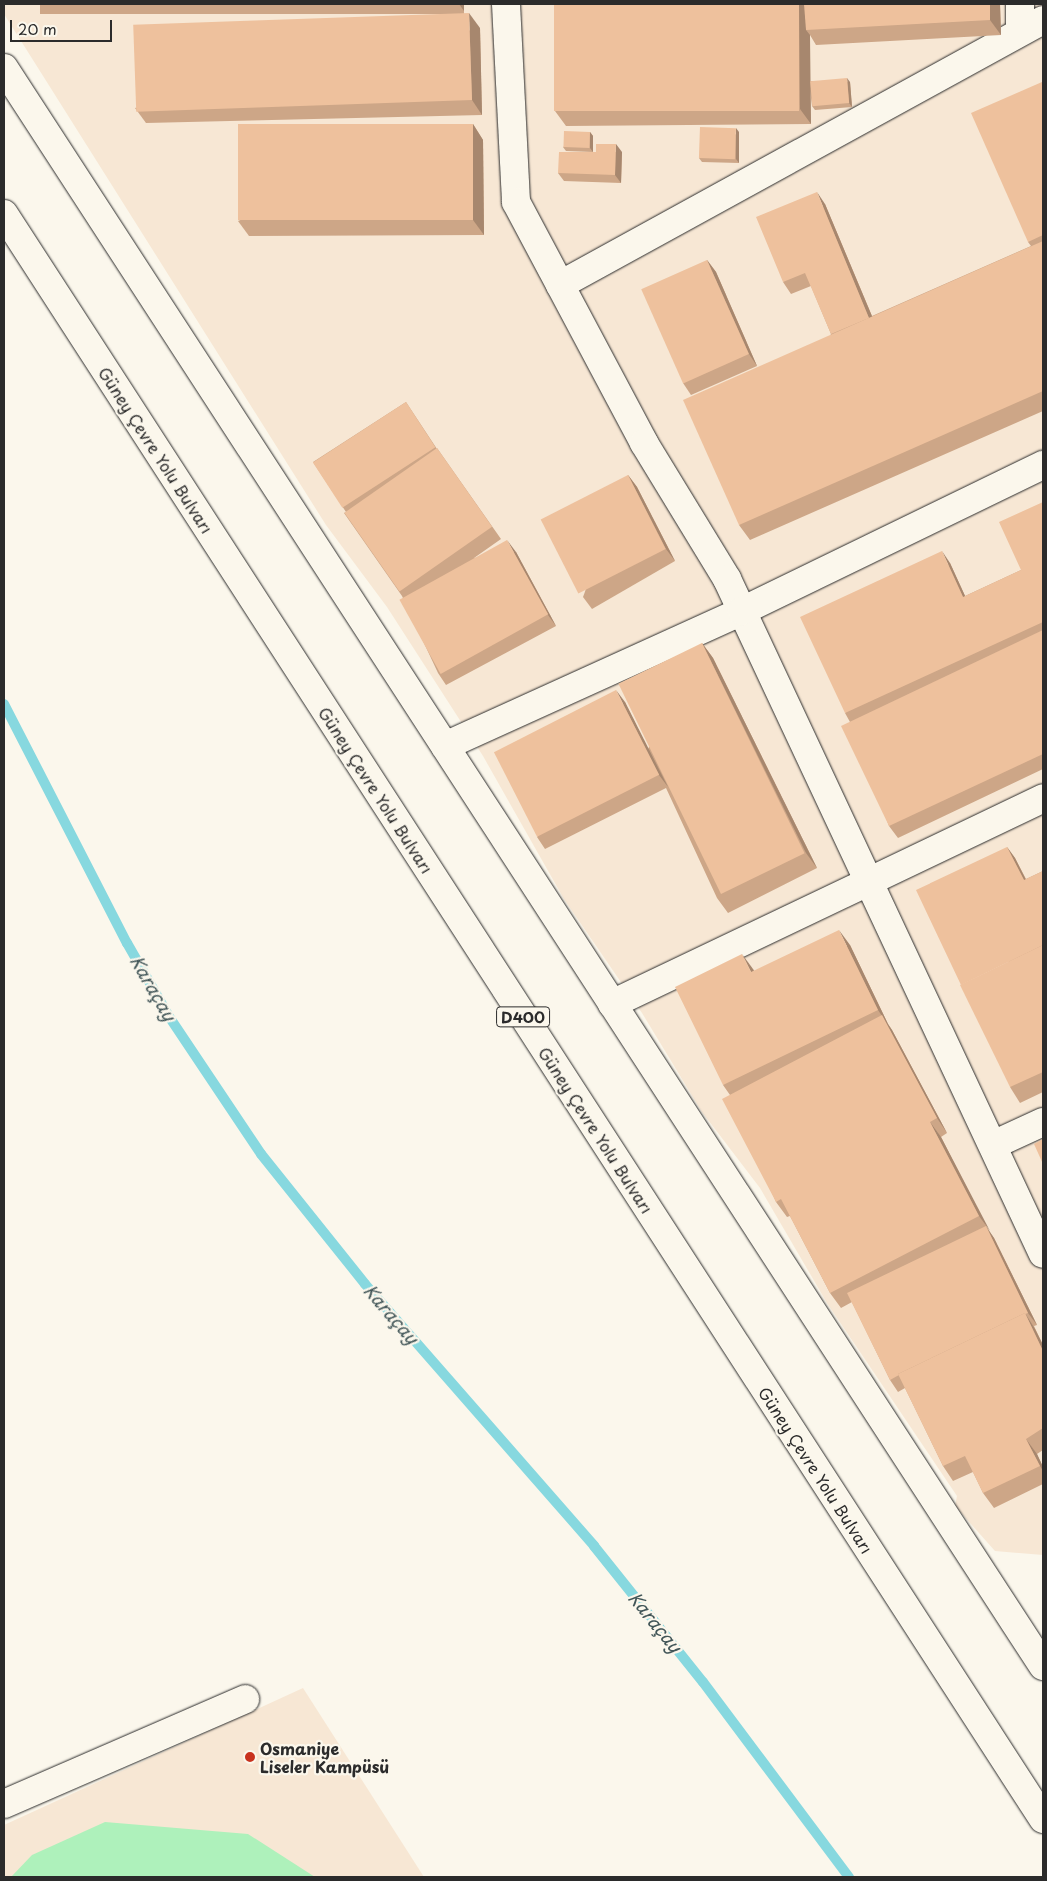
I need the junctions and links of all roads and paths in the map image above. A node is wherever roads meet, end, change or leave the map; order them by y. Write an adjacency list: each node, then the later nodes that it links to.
1 (506, 4): 5 (main road)
2 (1028, 18): 5 (main road)
3 (4, 68): 8 (main road)
4 (4, 214): 18 (main road, Güney Çevre Yolu Bulvarı / D400)
5 (560, 285): 7 (main road)
6 (1043, 465): 7 (main road)
7 (742, 611): 8 (main road); 10 (main road)
8 (445, 746): 11 (main road)
9 (1043, 798): 10 (main road)
10 (869, 879): 11 (main road); 13 (main road)
11 (612, 1004): 15 (main road)
12 (1043, 1122): 13 (main road)
13 (993, 1145): 14 (main road)
14 (1043, 1254)
15 (1043, 1666)
16 (245, 1699): 17 (main road)
17 (4, 1804)
18 (1043, 1819)

